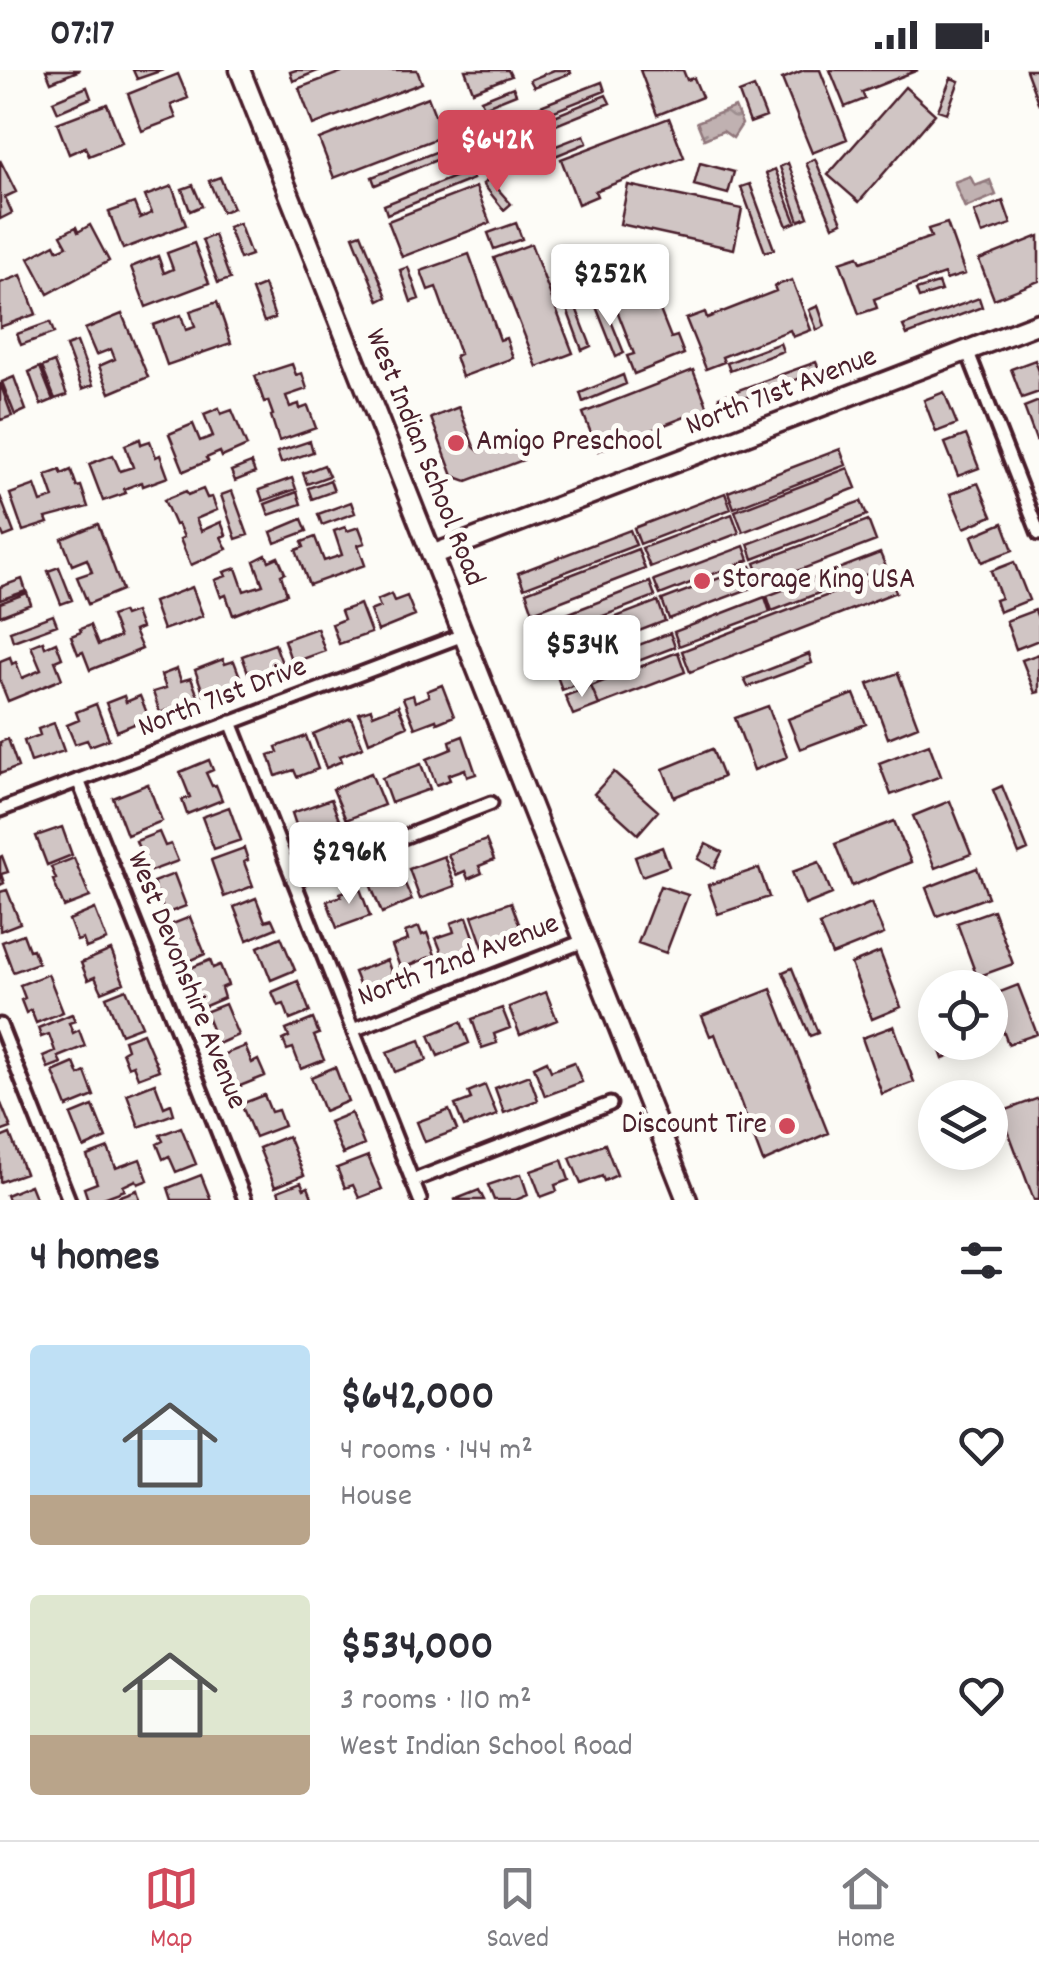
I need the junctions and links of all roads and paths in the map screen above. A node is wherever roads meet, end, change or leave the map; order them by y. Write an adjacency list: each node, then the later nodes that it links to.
1 (240, 70): 5 (main road, West Indian School Road)
2 (1039, 323): 3 (main road, North 71st Avenue)
3 (967, 350): 4 (street); 5 (main road, North 71st Avenue)
4 (1039, 534)
5 (432, 555): 6 (main road, West Indian School Road)
6 (464, 635): 7 (street, North 71st Drive); 12 (main road, West Indian School Road)
7 (231, 722): 8 (street, North 71st Drive); 11 (street)
8 (78, 780): 10 (street, North 71st Drive); 18 (street, West Devonshire Avenue)
9 (492, 803): 11 (street)
10 (0, 810)
11 (293, 880): 14 (street)
12 (584, 941): 14 (street, North 72nd Avenue); 20 (main road, West Indian School Road)
13 (0, 1024): 17 (street)
14 (353, 1030): 16 (street)
15 (610, 1104): 16 (street)
16 (412, 1181): 19 (street)
17 (69, 1200)
18 (245, 1200)
19 (420, 1200)
20 (687, 1200)

